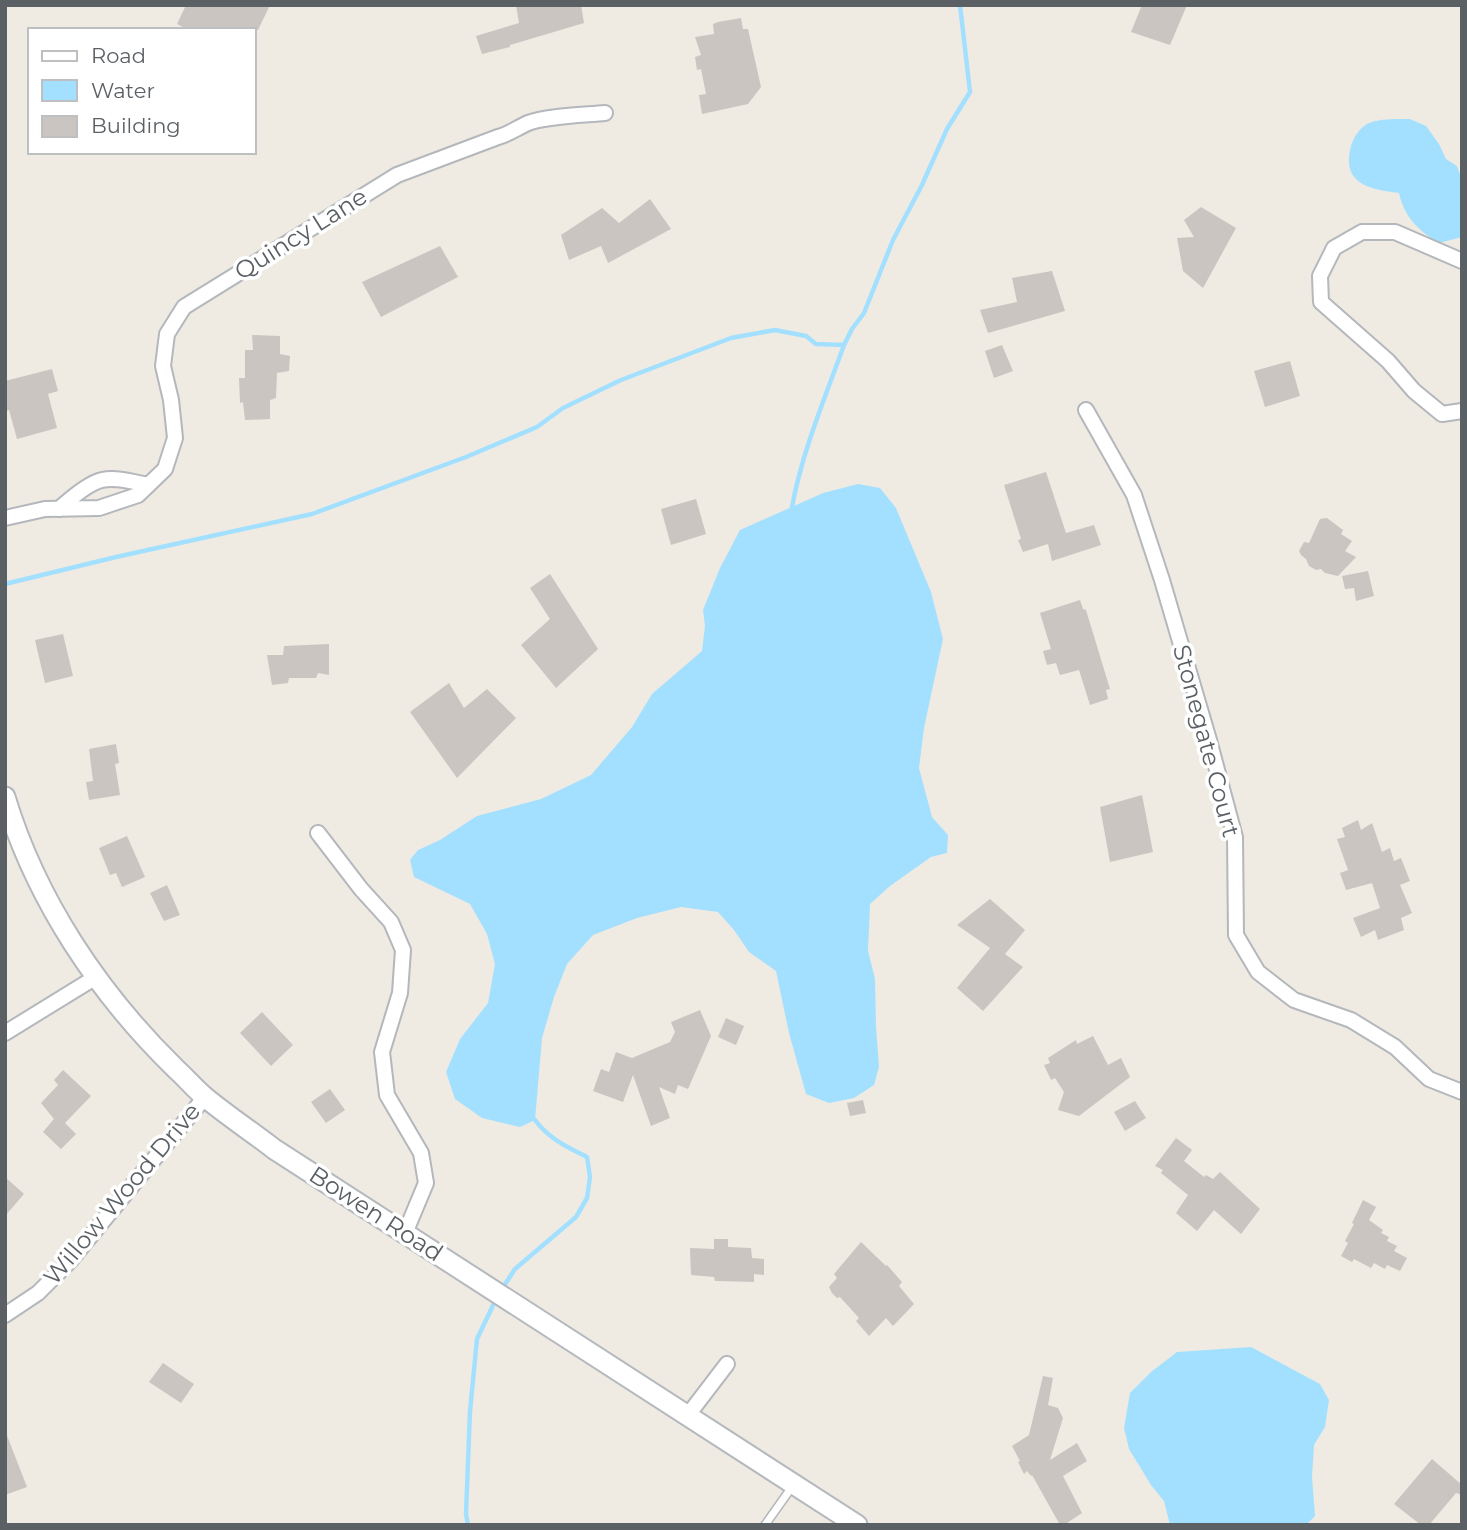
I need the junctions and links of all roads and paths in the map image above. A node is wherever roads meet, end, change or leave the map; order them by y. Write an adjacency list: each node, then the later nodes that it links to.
1 (605, 113): 5 (street, Quincy Lane)
2 (1462, 261): 4 (street)
3 (1086, 410): 12 (street, Stonegate Court)
4 (1462, 411)
5 (148, 485): 6 (street, Quincy Lane); 6 (street, Quincy Lane)
6 (59, 509): 7 (street, Quincy Lane)
7 (5, 518)
8 (5, 797): 10 (street, Bowen Road)
9 (318, 834): 14 (street)
10 (96, 977): 11 (street); 13 (street, Bowen Road)
11 (5, 1033)
12 (1462, 1092)
13 (205, 1097): 14 (street, Bowen Road); 15 (street, Willow Wood Drive)
14 (404, 1232): 17 (street, Bowen Road)
15 (5, 1315)
16 (727, 1364): 17 (street)
17 (688, 1415): 18 (street, Bowen Road)
18 (794, 1484): 19 (lane); 20 (street, Bowen Road)
19 (765, 1525)
20 (857, 1525)

